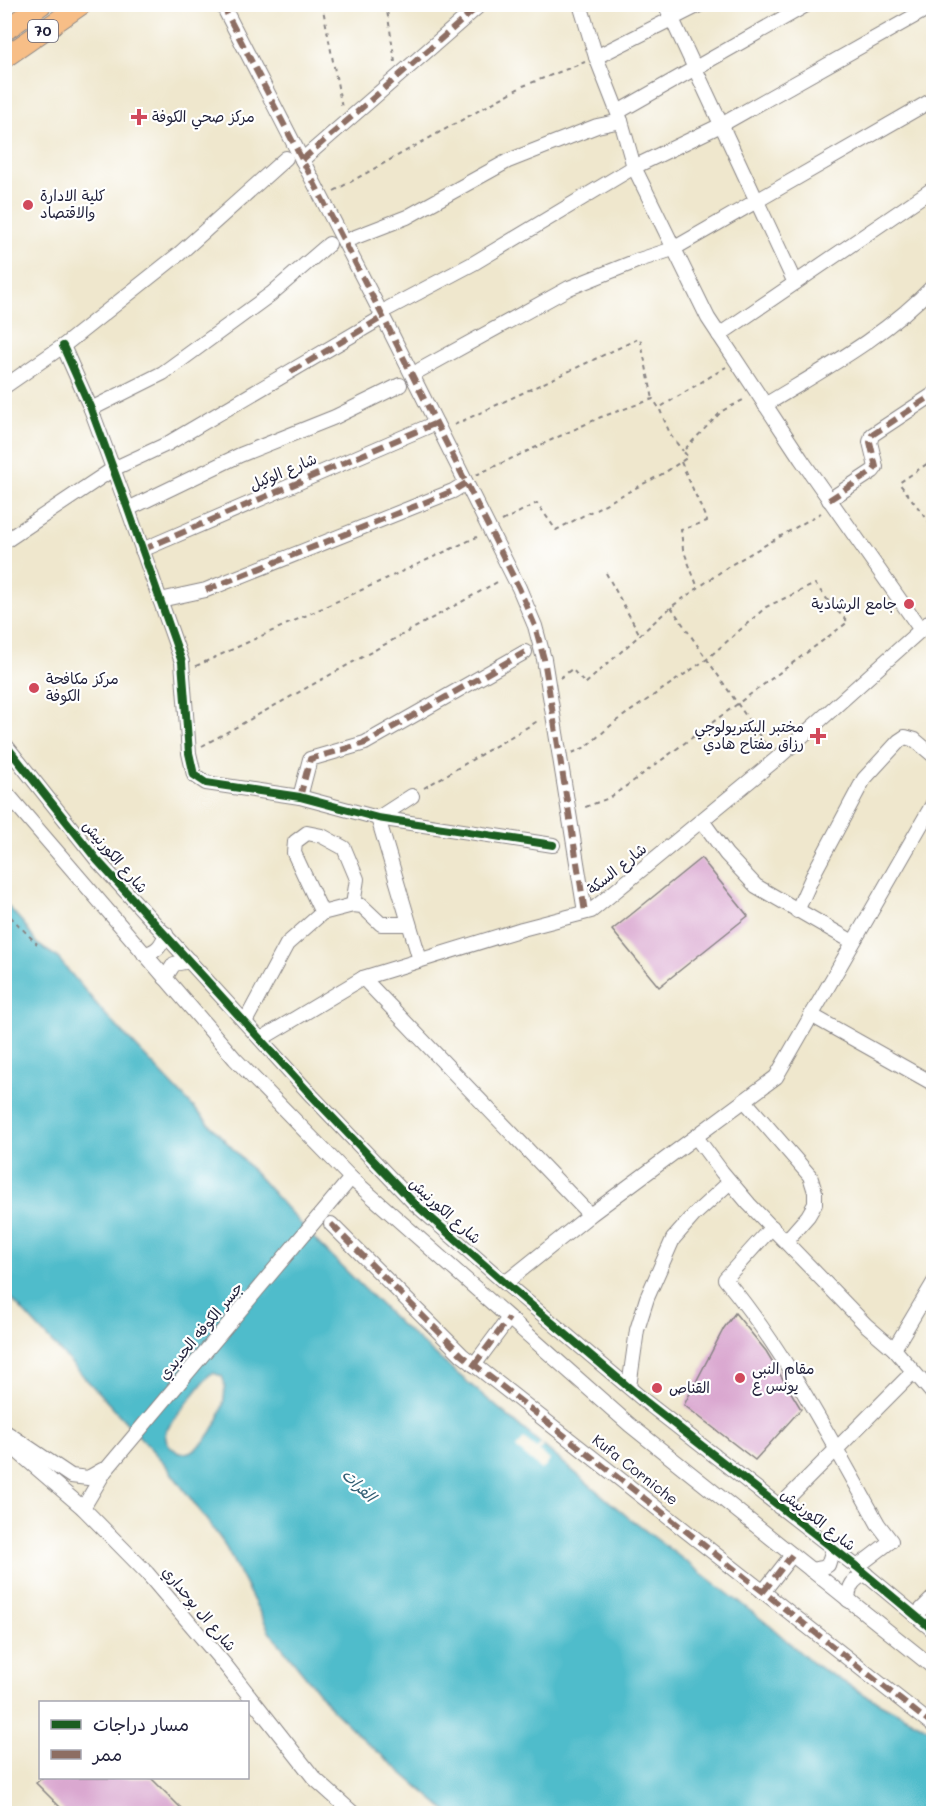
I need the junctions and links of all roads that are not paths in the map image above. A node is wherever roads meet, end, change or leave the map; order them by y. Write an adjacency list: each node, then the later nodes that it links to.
1 (42, 4): 11 (highway, 70)
2 (82, 4): 13 (highway, 70)
3 (222, 4): 19 (street)
4 (481, 4): 19 (street)
5 (580, 4): 12 (street)
6 (665, 4): 10 (street)
7 (701, 4): 10 (street)
8 (808, 4): 14 (street)
9 (933, 5): 17 (street)
10 (672, 20): 12 (street); 14 (street)
11 (4, 31)
12 (596, 57): 16 (street)
13 (4, 58)
14 (694, 68): 16 (street); 17 (street)
15 (933, 99): 22 (street)
16 (620, 116): 20 (street); 23 (street)
17 (721, 124): 20 (street); 22 (street)
18 (286, 158): 30 (street)
19 (302, 160): 28 (street)
20 (634, 167): 25 (street); 28 (street)
21 (933, 188): 26 (street)
22 (757, 202): 25 (street); 26 (street)
23 (353, 238)
24 (329, 244): 36 (street)
25 (673, 249): 29 (street); 31 (street)
26 (795, 283): 29 (street)
27 (933, 285): 35 (street)
28 (386, 313): 37 (street); 38 (street)
29 (719, 335): 35 (street)
30 (63, 346): 33 (street); 36 (street)
31 (420, 370)
32 (400, 385): 41 (street)
33 (4, 387)
34 (933, 394): 40 (street)
35 (765, 405): 40 (street)
36 (91, 409): 38 (street)
37 (438, 428): 39 (street); 43 (street, شارع الوكيل)
38 (113, 469): 41 (street); 42 (street)
39 (466, 482): 44 (street); 59 (street)
40 (831, 502): 46 (street)
41 (128, 508): 43 (street)
42 (4, 542)
43 (142, 550): 44 (street)
44 (160, 600): 52 (street)
45 (933, 618): 46 (street, شارع السكة)
46 (921, 630): 55 (street, شارع السكة)
47 (525, 652): 52 (street)
48 (4, 742): 62 (street, شارع الكورنيش)
49 (933, 756): 58 (street)
50 (4, 790): 64 (street)
51 (412, 796): 54 (street)
52 (300, 797): 54 (street)
53 (933, 802): 63 (street)
54 (378, 818): 56 (street); 61 (street)
55 (703, 822): 58 (street); 59 (street, شارع السكة)
56 (553, 845)
57 (353, 904): 60 (street); 60 (street); 61 (street)
58 (797, 911): 63 (street)
59 (585, 912): 65 (street, شارع السكة)
60 (322, 913): 70 (street)
61 (409, 924): 65 (street)
62 (166, 934): 64 (street); 66 (street, شارع الكورنيش)
63 (853, 942): 69 (street)
64 (144, 954): 67 (street)
65 (420, 960): 68 (street, شارع السكة)
66 (190, 961): 67 (street); 70 (street, شارع الكورنيش)
67 (165, 978): 75 (street)
68 (363, 978): 71 (street, شارع السكة); 77 (street)
69 (811, 1015): 72 (street); 73 (street)
70 (245, 1022): 71 (street, شارع الكورنيش)
71 (261, 1039): 82 (street, شارع الكورنيش)
72 (932, 1081)
73 (745, 1101): 74 (street); 80 (street)
74 (696, 1137): 76 (street); 77 (street)
75 (351, 1178): 83 (street); 92 (street, جسر الکوفه الحديدي)
76 (730, 1182): 79 (street); 87 (street)
77 (590, 1215): 82 (street)
78 (331, 1224): 85 (street, Kufa Corniche)
79 (772, 1227): 80 (street); 91 (street)
80 (786, 1241): 84 (street)
81 (933, 1282): 84 (street)
82 (505, 1283): 87 (street, شارع الكورنيش)
83 (509, 1318): 85 (street); 96 (street)
84 (894, 1349): 86 (street)
85 (474, 1365): 99 (street, Kufa Corniche)
86 (913, 1372): 88 (street); 91 (street)
87 (629, 1387): 93 (street, شارع الكورنيش)
88 (933, 1395)
89 (4, 1431): 92 (street)
90 (4, 1440): 94 (street, شارع ال بوحداري)
91 (836, 1449): 93 (street); 98 (street)
92 (116, 1460): 94 (street, جسر الکوفه الحديدي)
93 (779, 1507): 95 (street, شارع الكورنيش)
94 (83, 1508): 106 (street, شارع ال بوحداري)
95 (833, 1549): 97 (street); 98 (street, شارع الكورنيش)
96 (792, 1555): 97 (street); 99 (street)
97 (811, 1570): 101 (street)
98 (861, 1571): 101 (street); 102 (street, شارع الكورنيش)
99 (763, 1592): 105 (street, Kufa Corniche)
100 (933, 1597): 102 (street)
101 (848, 1600): 104 (street)
102 (915, 1616): 103 (street, شارع الكورنيش)
103 (933, 1631)
104 (933, 1668)
105 (933, 1726)
106 (354, 1814)

